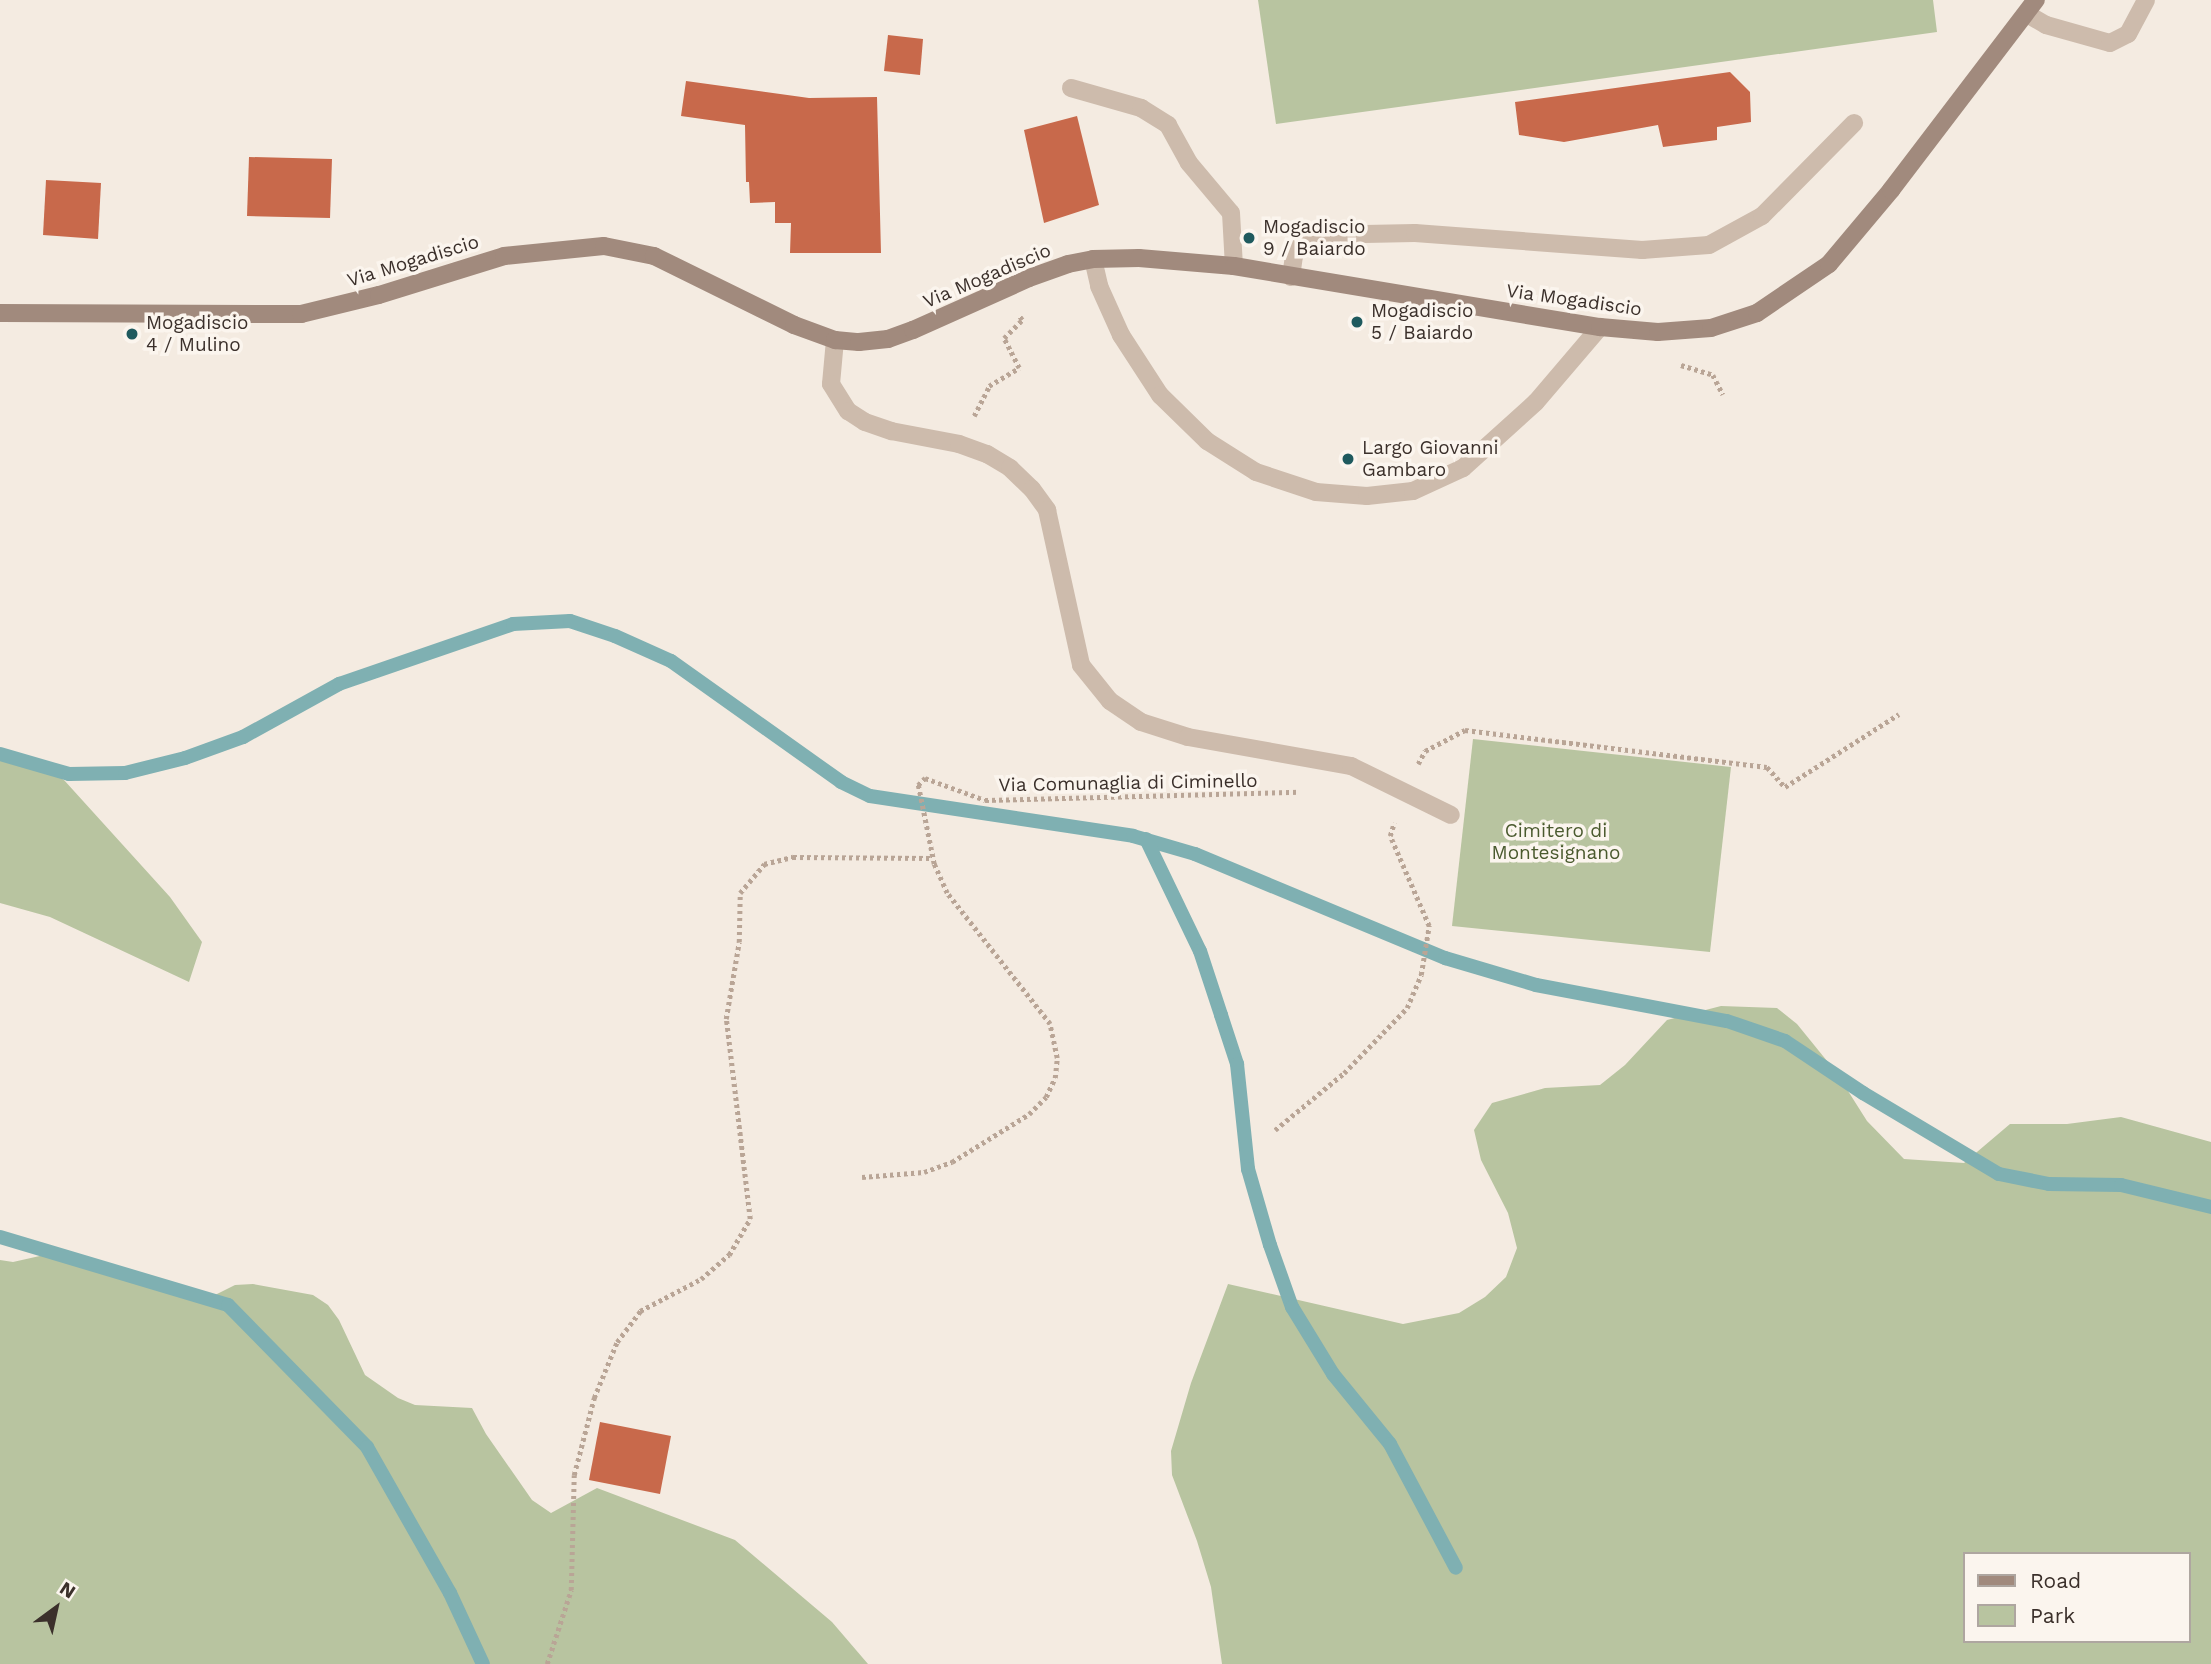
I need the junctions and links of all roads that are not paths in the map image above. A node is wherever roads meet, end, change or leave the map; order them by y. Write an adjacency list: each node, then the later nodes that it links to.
1 (2146, 0): 2 (street)
2 (2031, 7): 9 (street, Via Mogadiscio)
3 (1071, 88): 6 (street)
4 (1854, 123): 7 (street)
5 (1093, 259): 6 (street, Via Mogadiscio); 9 (street); 10 (street, Via Mogadiscio)
6 (1234, 267): 7 (street, Via Mogadiscio)
7 (1291, 277): 9 (street, Via Mogadiscio)
8 (0, 313): 10 (street, Via Mogadiscio)
9 (1600, 327)
10 (835, 340): 11 (street)
11 (1451, 815)

